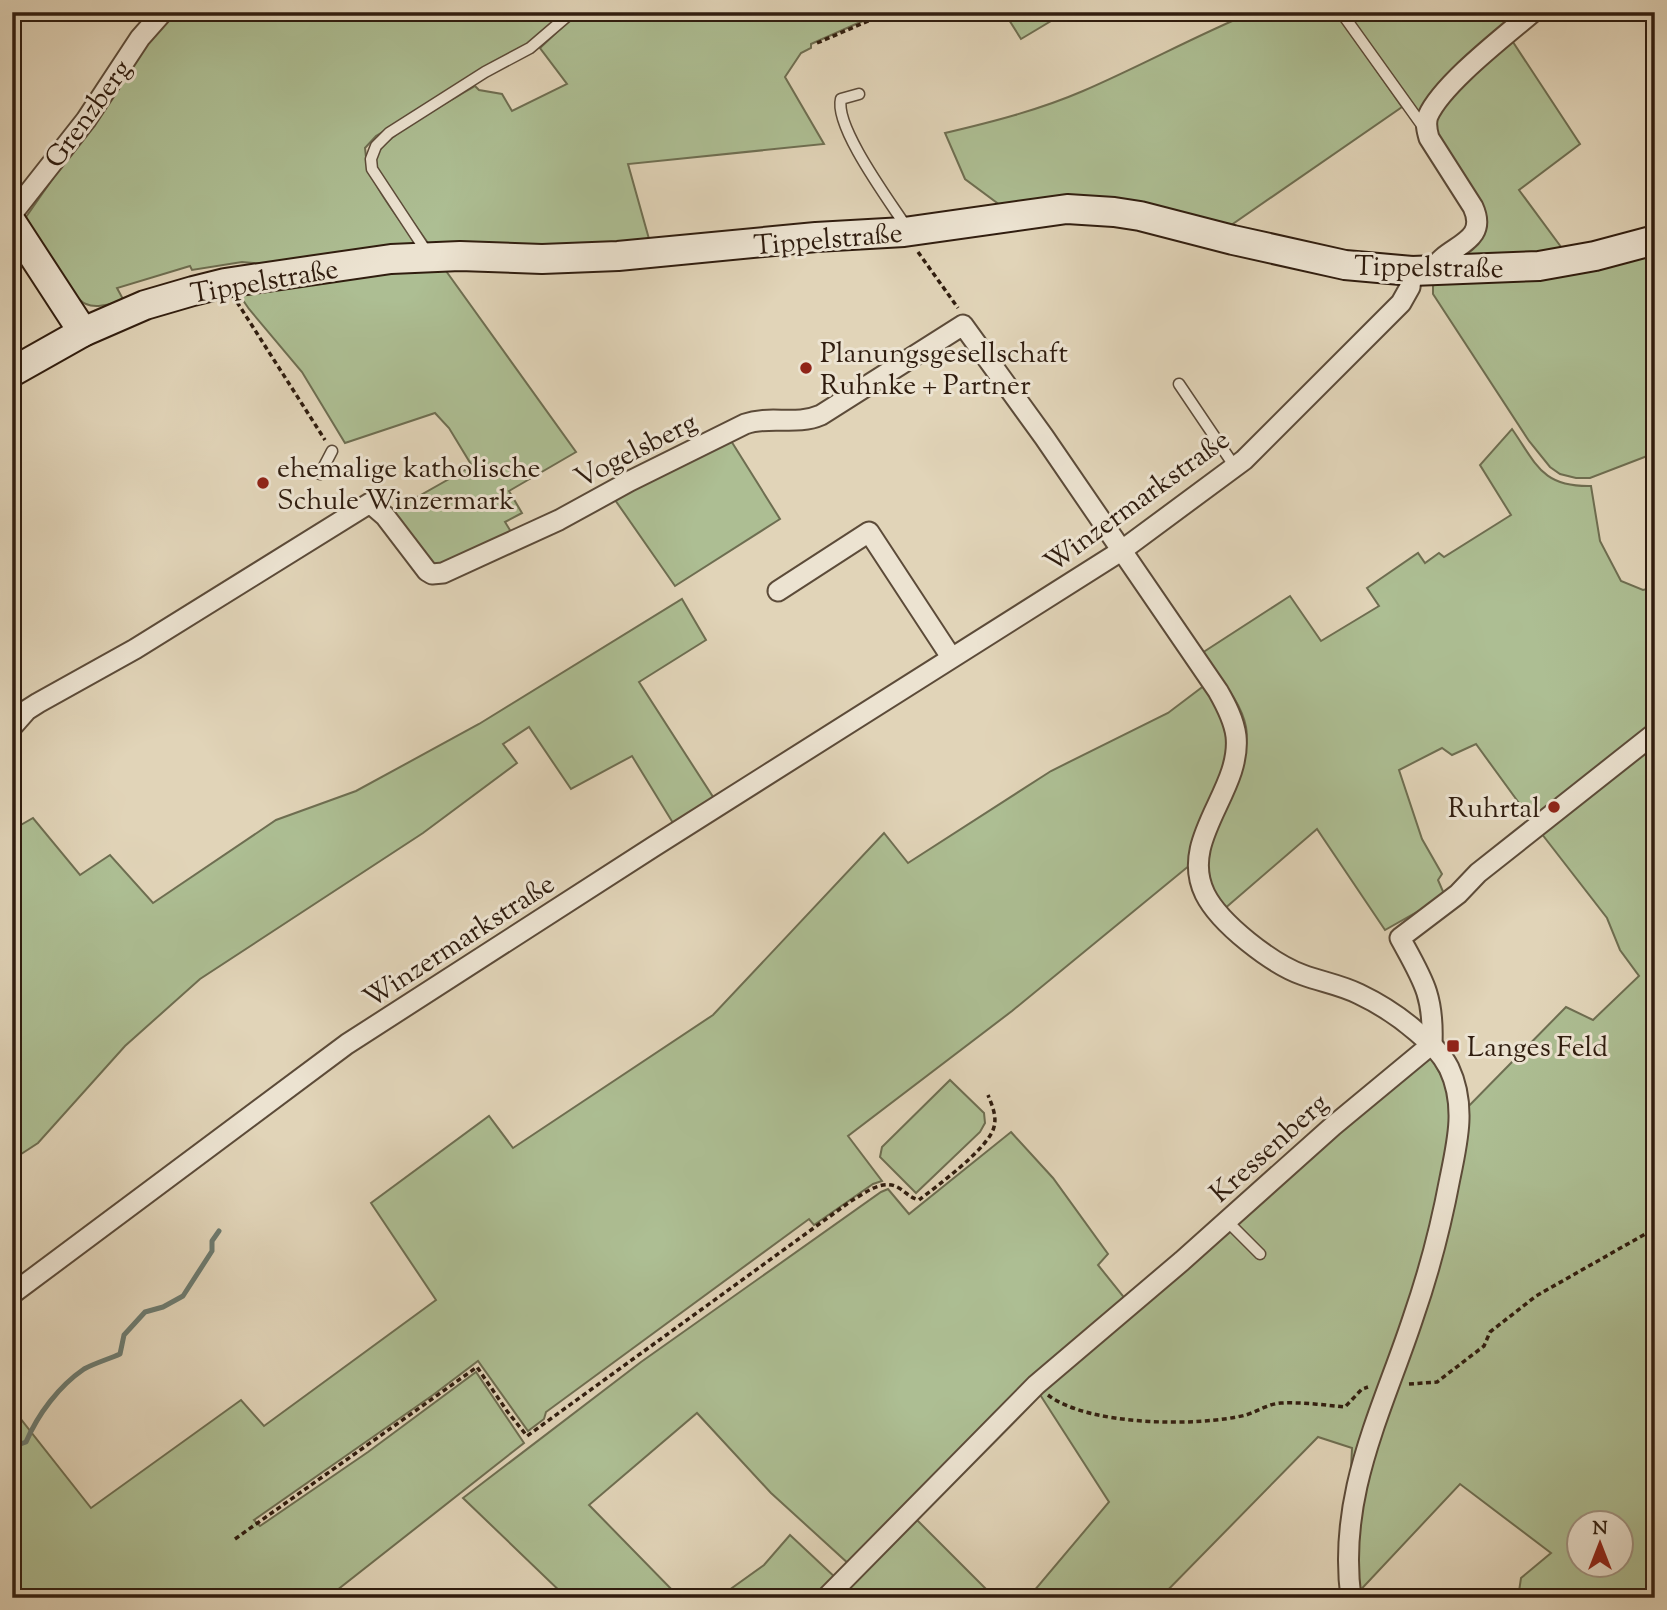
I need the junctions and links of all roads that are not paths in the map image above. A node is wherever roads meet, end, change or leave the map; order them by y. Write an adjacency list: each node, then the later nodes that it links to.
1 (163, 12): 7 (street, Grenzberg)
2 (572, 12): 11 (lane)
3 (1341, 12): 6 (lane)
4 (1533, 12): 6 (street)
5 (859, 94): 9 (lane)
6 (1427, 131): 12 (street)
7 (12, 214)
8 (12, 223): 13 (street)
9 (906, 232): 11 (street, Tippelstraße); 12 (street, Tippelstraße)
10 (1655, 240): 12 (street, Tippelstraße)
11 (430, 256): 13 (street, Tippelstraße)
12 (1422, 271): 17 (street, Winzermarkstraße)
13 (83, 331): 14 (street, Tippelstraße)
14 (12, 372)
15 (1179, 384): 17 (lane)
16 (332, 451): 18 (lane)
17 (1235, 467): 19 (street, Winzermarkstraße)
18 (320, 474)
19 (1121, 551): 21 (street, Winzermarkstraße); 22 (street, Vogelsberg); 24 (street)
20 (778, 591): 21 (street)
21 (951, 657): 27 (street, Winzermarkstraße)
22 (12, 727)
23 (1655, 733): 24 (street)
24 (1432, 1044): 25 (street, Kressenberg); 29 (street)
25 (1227, 1221): 26 (lane); 28 (street, Kressenberg)
26 (1260, 1254)
27 (12, 1294)
28 (826, 1598)
29 (1350, 1598)

